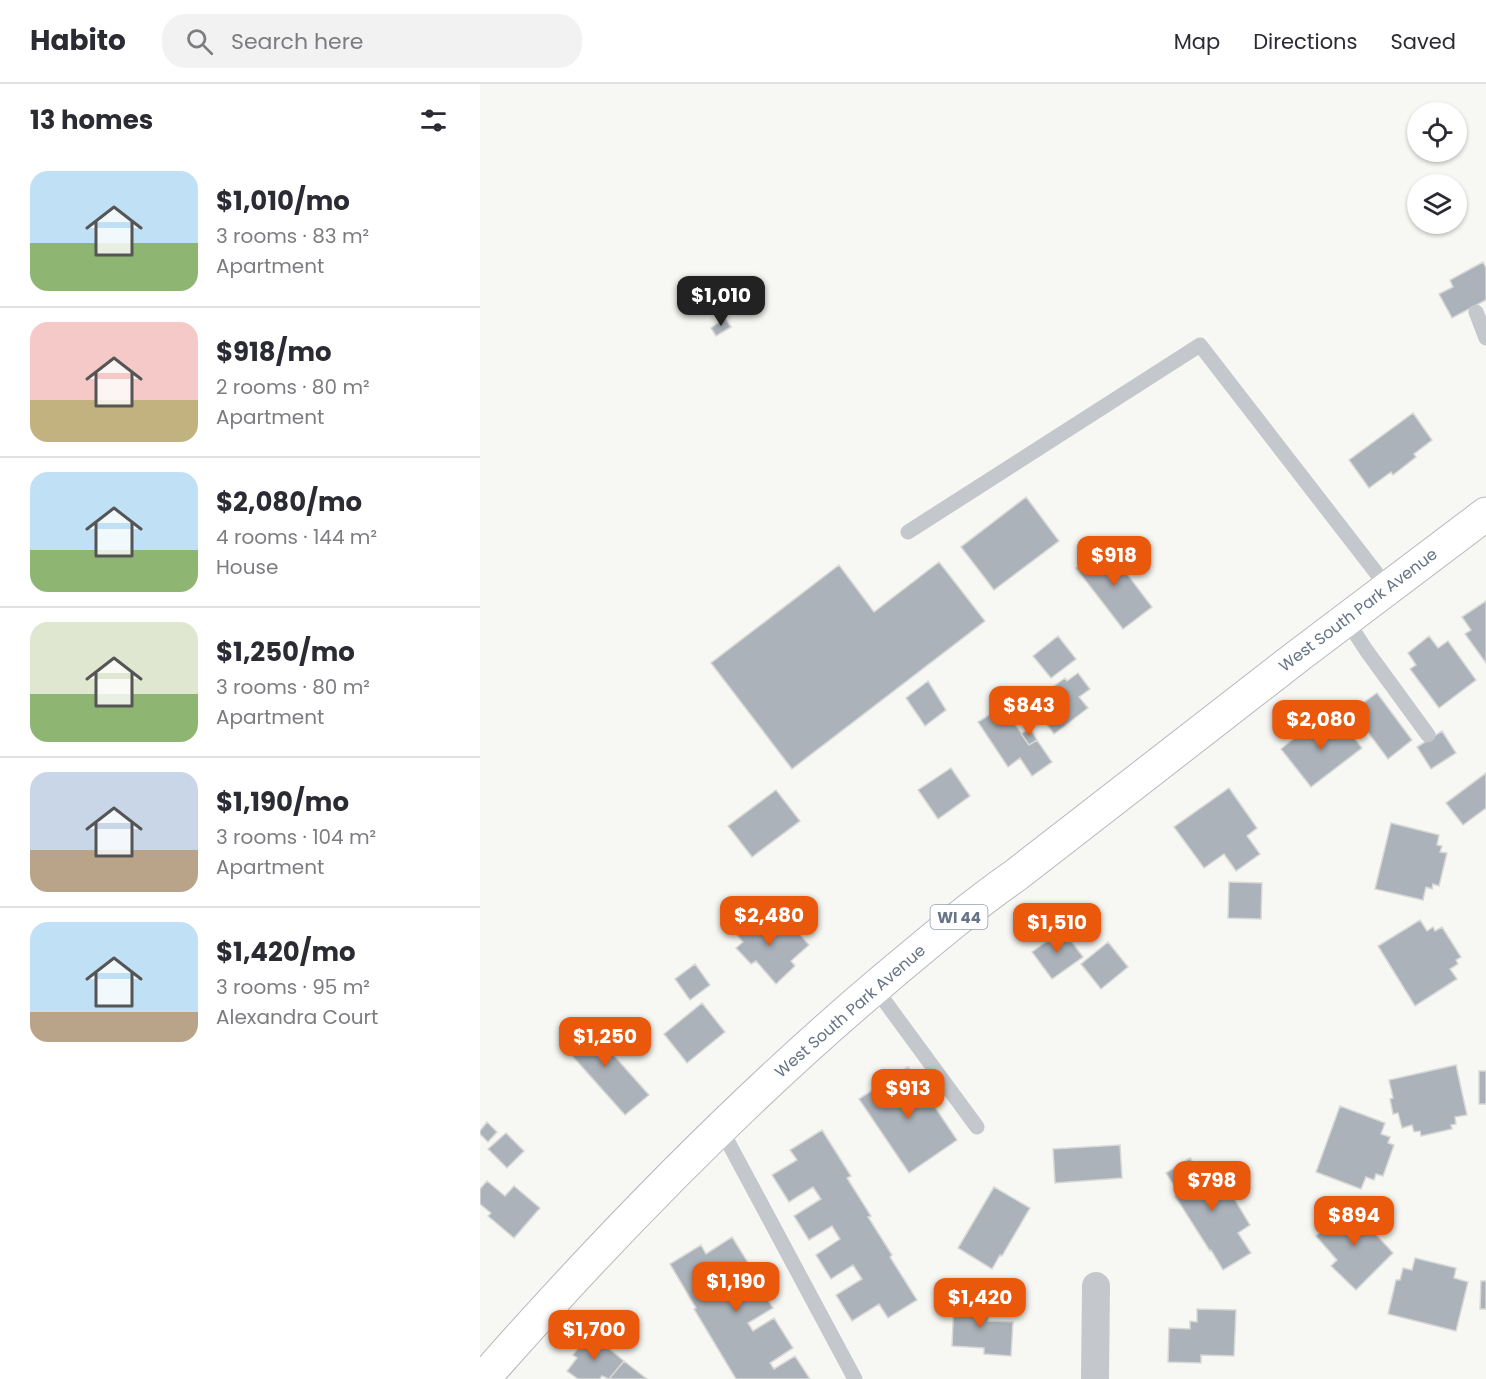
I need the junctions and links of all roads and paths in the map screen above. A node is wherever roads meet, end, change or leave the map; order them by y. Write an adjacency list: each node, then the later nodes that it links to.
1 (1476, 312): 2 (lane)
2 (1486, 338)
3 (1486, 514): 5 (main road, West South Park Avenue / WI 44)
4 (908, 532): 5 (lane)
5 (1388, 588): 6 (main road, West South Park Avenue / WI 44)
6 (1346, 619): 7 (lane); 8 (main road, West South Park Avenue / WI 44)
7 (1428, 735)
8 (875, 988): 9 (lane); 10 (main road, West South Park Avenue / WI 44)
9 (977, 1127)
10 (721, 1128): 12 (main road, West South Park Avenue / WI 44); 13 (lane)
11 (1096, 1286): 14 (street)
12 (483, 1379)
13 (855, 1379)
14 (1095, 1379)

